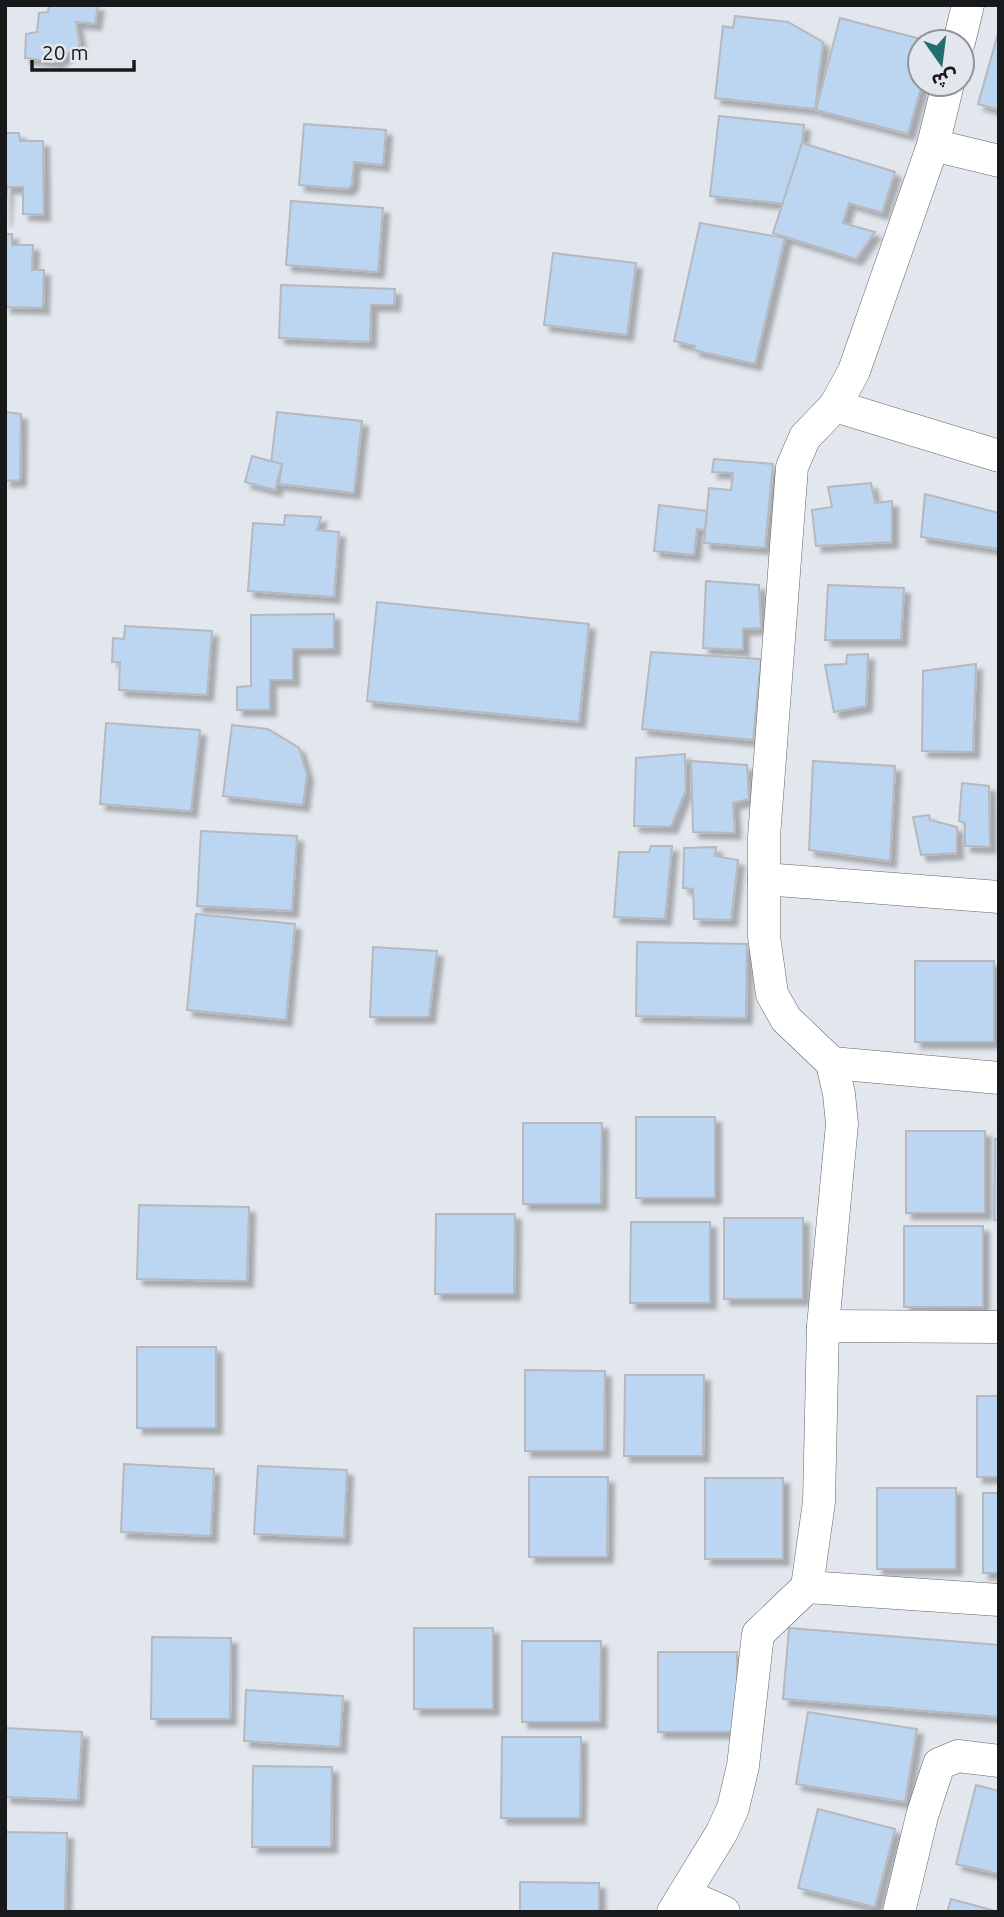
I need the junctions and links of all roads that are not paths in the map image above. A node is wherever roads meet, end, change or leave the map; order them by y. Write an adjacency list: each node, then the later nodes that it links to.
1 (968, 5): 2 (street)
2 (962, 28)
3 (945, 98): 4 (street)
4 (933, 145): 5 (street); 6 (street)
5 (999, 162)
6 (835, 406): 7 (street); 8 (street)
7 (999, 456)
8 (764, 878): 9 (street); 10 (street)
9 (999, 897)
10 (832, 1063): 11 (street); 12 (street)
11 (999, 1078)
12 (823, 1326): 13 (street); 14 (street)
13 (999, 1327)
14 (807, 1587): 15 (street); 17 (street)
15 (999, 1600)
16 (999, 1761): 19 (street)
17 (679, 1903): 18 (street)
18 (724, 1912)
19 (899, 1912)

